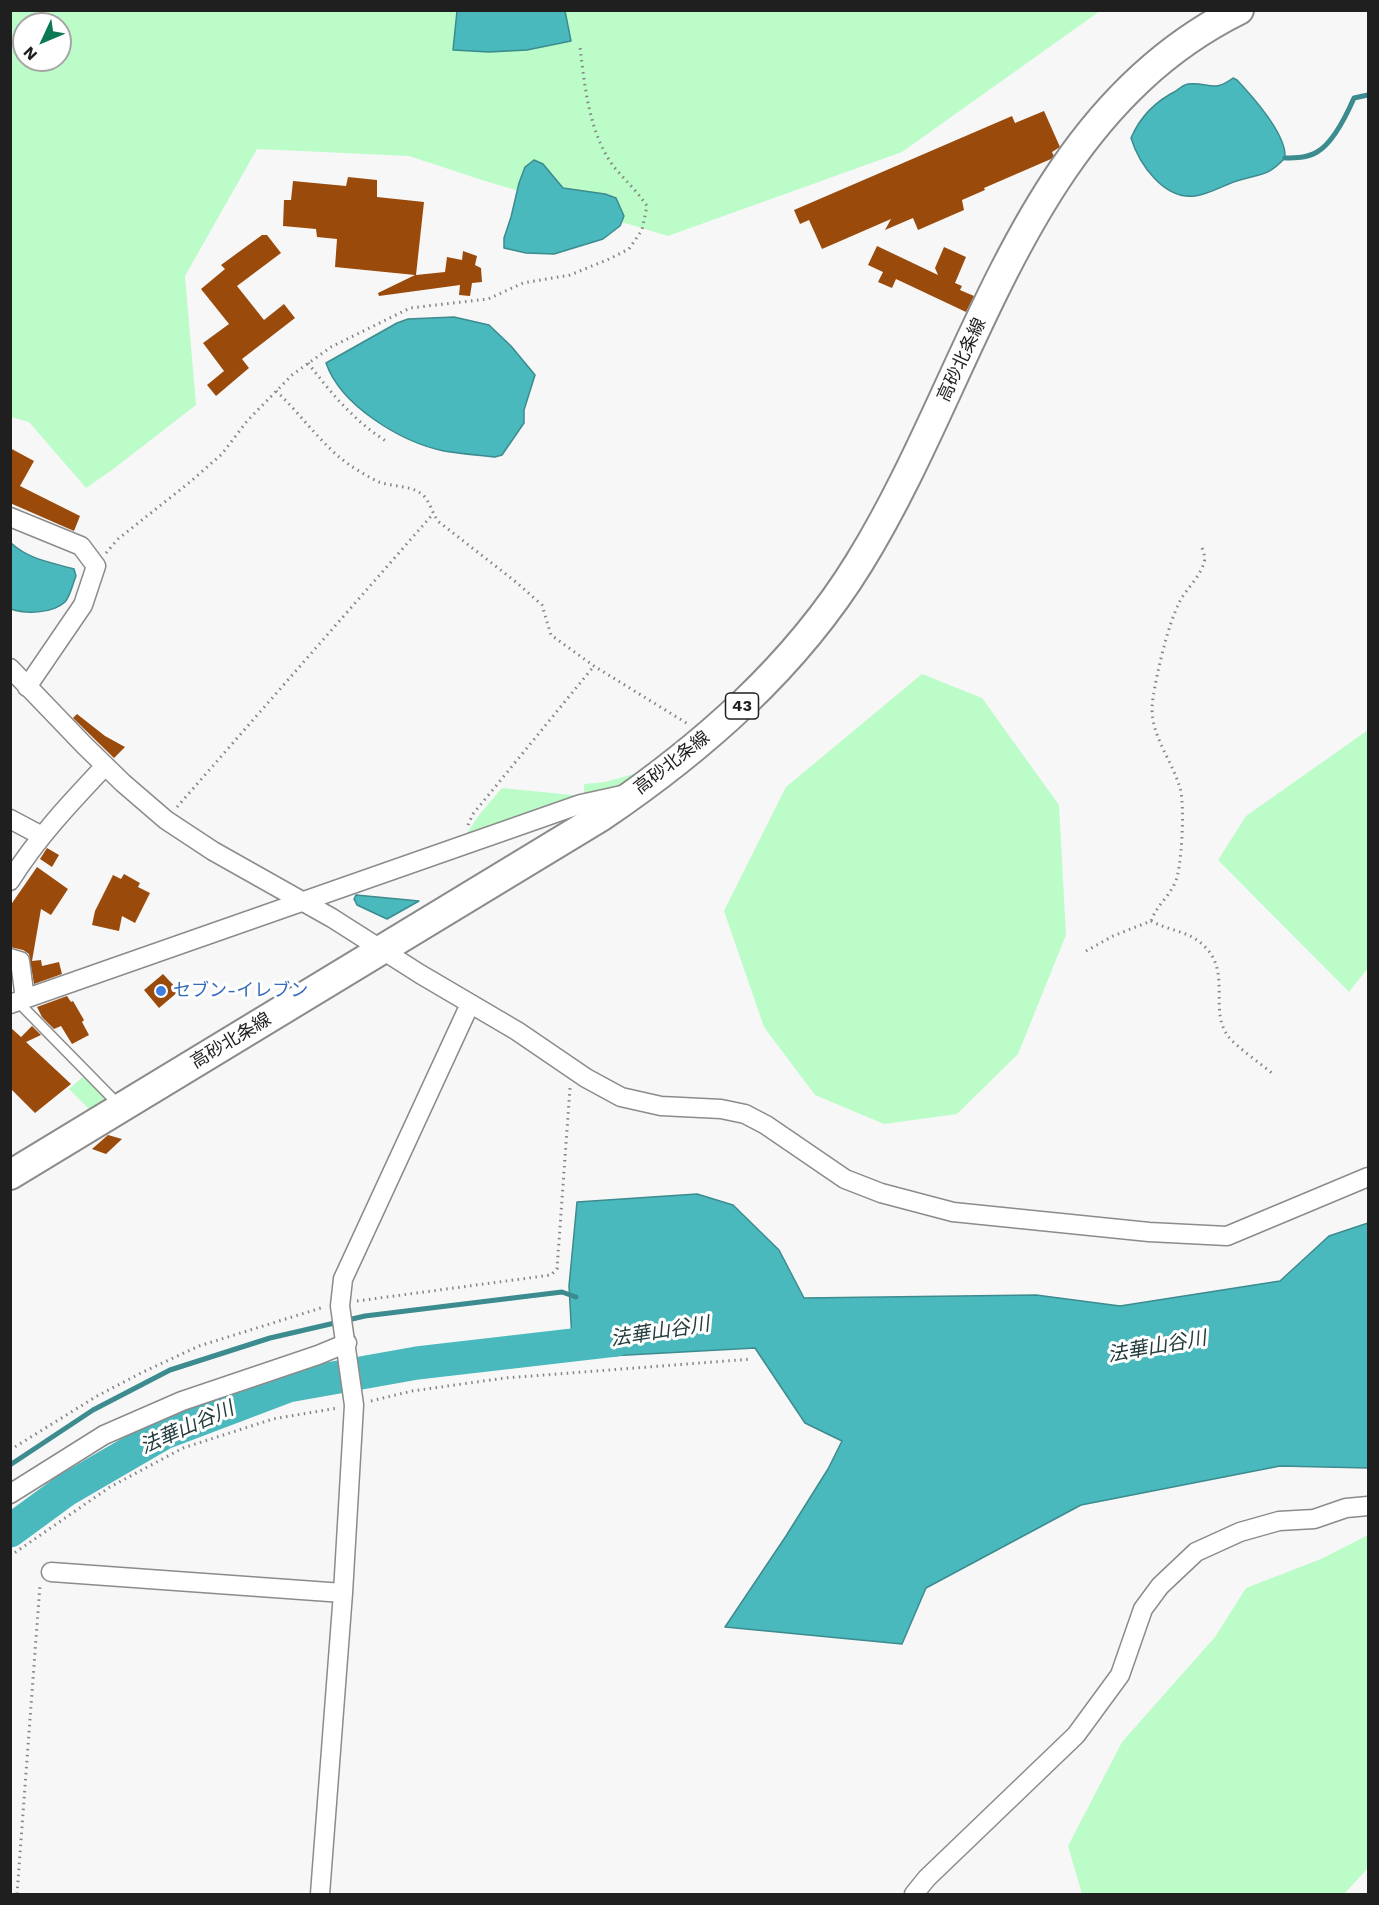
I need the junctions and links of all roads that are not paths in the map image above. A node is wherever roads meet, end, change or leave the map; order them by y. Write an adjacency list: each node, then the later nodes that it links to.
1 (1239, 10): 6 (main road, 高砂北条線 / 43)
2 (10, 517): 4 (street)
3 (10, 668): 4 (street)
4 (27, 687): 5 (street)
5 (105, 766): 8 (street); 10 (street)
6 (636, 792): 10 (street); 11 (main road, 高砂北条線 / 43)
7 (10, 819): 8 (street)
8 (42, 836): 9 (street)
9 (10, 881)
10 (306, 902): 11 (street); 13 (street)
11 (382, 948): 14 (street); 15 (main road, 高砂北条線 / 43)
12 (10, 958): 13 (street)
13 (18, 1002): 15 (lane)
14 (470, 1004): 17 (street); 18 (street)
15 (122, 1107): 16 (main road, 高砂北条線 / 43)
16 (10, 1175)
17 (1368, 1177)
18 (346, 1337): 19 (street); 22 (street)
19 (10, 1494)
20 (1368, 1506): 24 (street)
21 (51, 1572): 22 (street)
22 (343, 1593): 23 (street)
23 (320, 1894)
24 (914, 1894)

